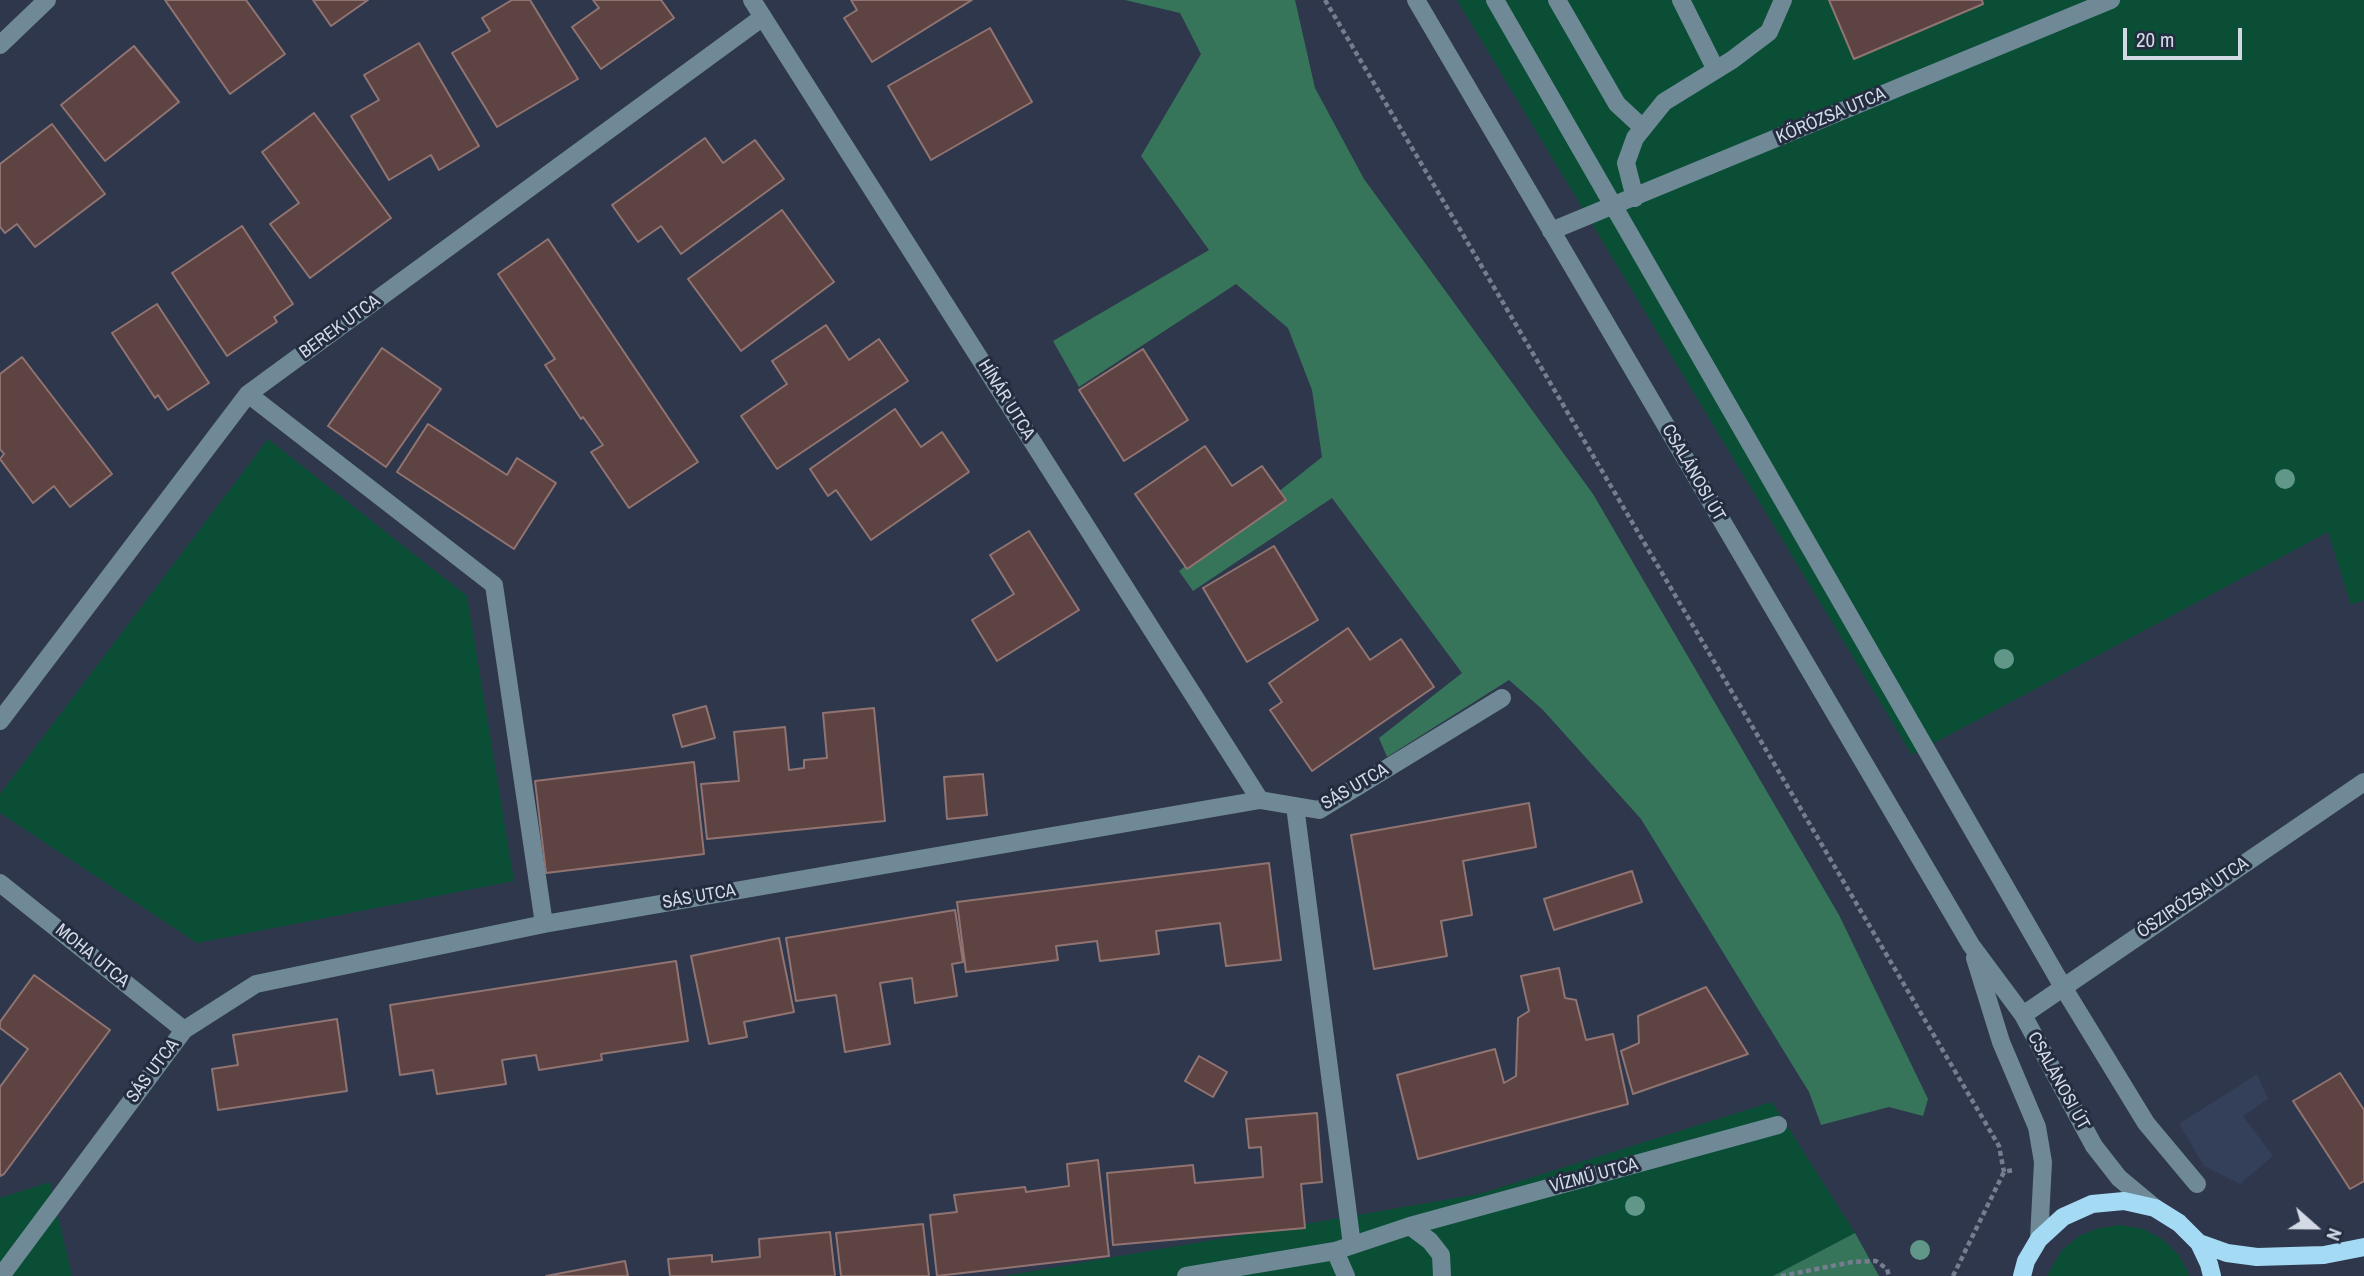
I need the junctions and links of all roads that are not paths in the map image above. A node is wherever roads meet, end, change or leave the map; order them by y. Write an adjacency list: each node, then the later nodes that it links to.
1 (47, 0): 10 (street)
2 (752, 0): 9 (street, HÍNÁR UTCA)
3 (1416, 0): 15 (street, CSALÁNOSI ÚT)
4 (1495, 0): 14 (street)
5 (1557, 0): 12 (street)
6 (1681, 0): 11 (street)
7 (1783, 0): 11 (street)
8 (2110, 0): 13 (street, KŐRÓZSA UTCA)
9 (763, 17): 16 (street, BEREK UTCA); 20 (street, HÍNÁR UTCA)
10 (0, 45)
11 (1716, 70): 12 (street)
12 (1643, 128): 13 (street)
13 (1635, 198): 14 (street, KŐRÓZSA UTCA)
14 (1614, 206): 15 (street, KŐRÓZSA UTCA); 25 (street)
15 (1551, 231): 24 (street, CSALÁNOSI ÚT)
16 (248, 394): 18 (street, BEREK UTCA); 23 (street)
17 (1502, 698): 21 (street, SÁS UTCA)
18 (0, 721)
19 (2364, 782): 25 (street, ŐSZIRÓZSA UTCA)
20 (1260, 800): 21 (street, SÁS UTCA); 23 (street, SÁS UTCA)
21 (1295, 806): 34 (street)
22 (0, 883): 27 (street, MOHA UTCA)
23 (544, 923): 27 (street, SÁS UTCA)
24 (1971, 945): 26 (street, CSALÁNOSI ÚT); 32 (street, CSALÁNOSI ÚT)
25 (2063, 987): 26 (street, ŐSZIRÓZSA UTCA); 29 (street)
26 (2022, 1015): 30 (street, CSALÁNOSI ÚT)
27 (184, 1030): 37 (street, SÁS UTCA)
28 (1778, 1125): 31 (street, VÍZMŰ UTCA)
29 (2197, 1184)
30 (2155, 1208): 32 (main road); 33 (main road)
31 (1410, 1226): 34 (street, VÍZMŰ UTCA); 40 (street)
32 (2039, 1239): 41 (main road)
33 (2199, 1243): 35 (main road); 42 (main road)
34 (1352, 1245): 36 (street, VÍZMŰ UTCA)
35 (2364, 1247)
36 (1335, 1251): 38 (street, VÍZMŰ UTCA); 39 (street)
37 (1, 1276)
38 (1186, 1276)
39 (1346, 1276)
40 (1442, 1276)
41 (2022, 1276)
42 (2212, 1276)

